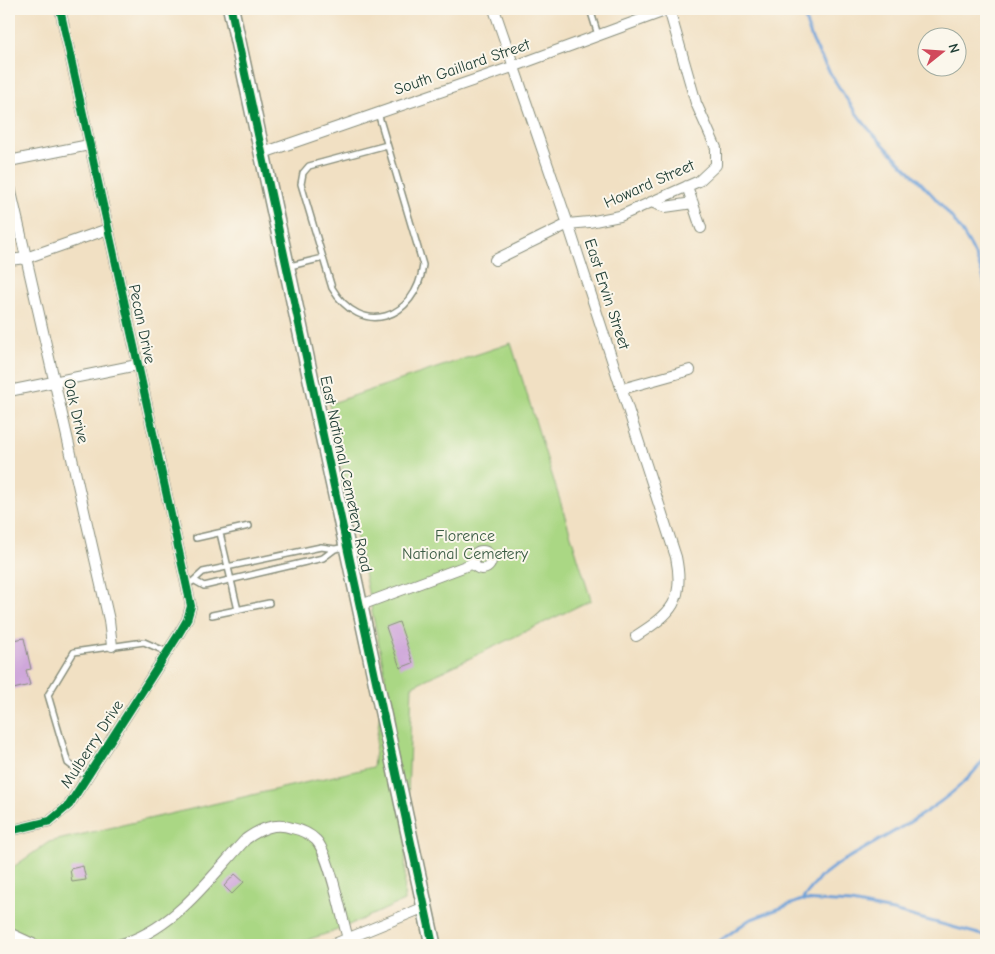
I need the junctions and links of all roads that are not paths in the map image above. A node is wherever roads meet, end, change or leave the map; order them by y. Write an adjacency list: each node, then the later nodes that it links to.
1 (60, 9): 9 (street, Pecan Drive)
2 (231, 9): 11 (street, East National Cemetery Road)
3 (494, 9): 7 (street, East Ervin Street)
4 (590, 9): 6 (lane)
5 (669, 9): 6 (street, South Gaillard Street); 14 (street, Howard Street)
6 (598, 35): 7 (street, South Gaillard Street)
7 (515, 66): 8 (street, South Gaillard Street); 18 (street, East Ervin Street)
8 (378, 112): 10 (lane); 11 (street, South Gaillard Street)
9 (89, 145): 12 (street); 20 (street, Pecan Drive)
10 (388, 145): 22 (lane); 22 (lane)
11 (263, 153): 25 (street, East National Cemetery Road)
12 (9, 161)
13 (9, 183): 15 (street, Oak Drive)
14 (687, 186): 16 (street, Howard Street); 17 (street)
15 (11, 202): 21 (street, Oak Drive)
16 (651, 202): 17 (street); 18 (street, Howard Street)
17 (693, 203): 19 (street)
18 (568, 224): 24 (street, Howard Street); 29 (street, East Ervin Street)
19 (702, 228)
20 (108, 229): 21 (street); 26 (street, Pecan Drive)
21 (26, 258): 23 (street); 28 (street, Oak Drive)
22 (323, 258): 25 (lane)
23 (9, 260)
24 (495, 260)
25 (287, 267): 34 (street, East National Cemetery Road)
26 (137, 365): 28 (street); 38 (street, Pecan Drive)
27 (690, 370): 29 (street)
28 (54, 383): 30 (street); 45 (street, Oak Drive)
29 (622, 389): 43 (street, East Ervin Street)
30 (9, 391)
31 (248, 526): 32 (lane)
32 (220, 533): 33 (lane); 36 (lane)
33 (196, 538)
34 (341, 548): 36 (lane); 37 (lane); 40 (street, East National Cemetery Road)
35 (474, 563): 40 (street)
36 (228, 567): 37 (lane); 38 (lane)
37 (231, 580): 38 (lane); 41 (lane)
38 (190, 582): 44 (street, Pecan Drive)
39 (269, 603): 41 (lane)
40 (361, 605): 49 (street, East National Cemetery Road)
41 (238, 610): 42 (lane)
42 (212, 616)
43 (636, 636)
44 (175, 641): 46 (street, Mulberry Drive)
45 (112, 646): 46 (lane); 47 (lane)
46 (167, 652): 47 (street, Mulberry Drive)
47 (87, 778): 48 (street, Mulberry Drive)
48 (9, 831)
49 (425, 906): 51 (street); 55 (street, East National Cemetery Road)
50 (9, 934): 52 (street)
51 (348, 939): 53 (street); 54 (street)
52 (35, 945)
53 (118, 945)
54 (332, 945)
55 (433, 945)

